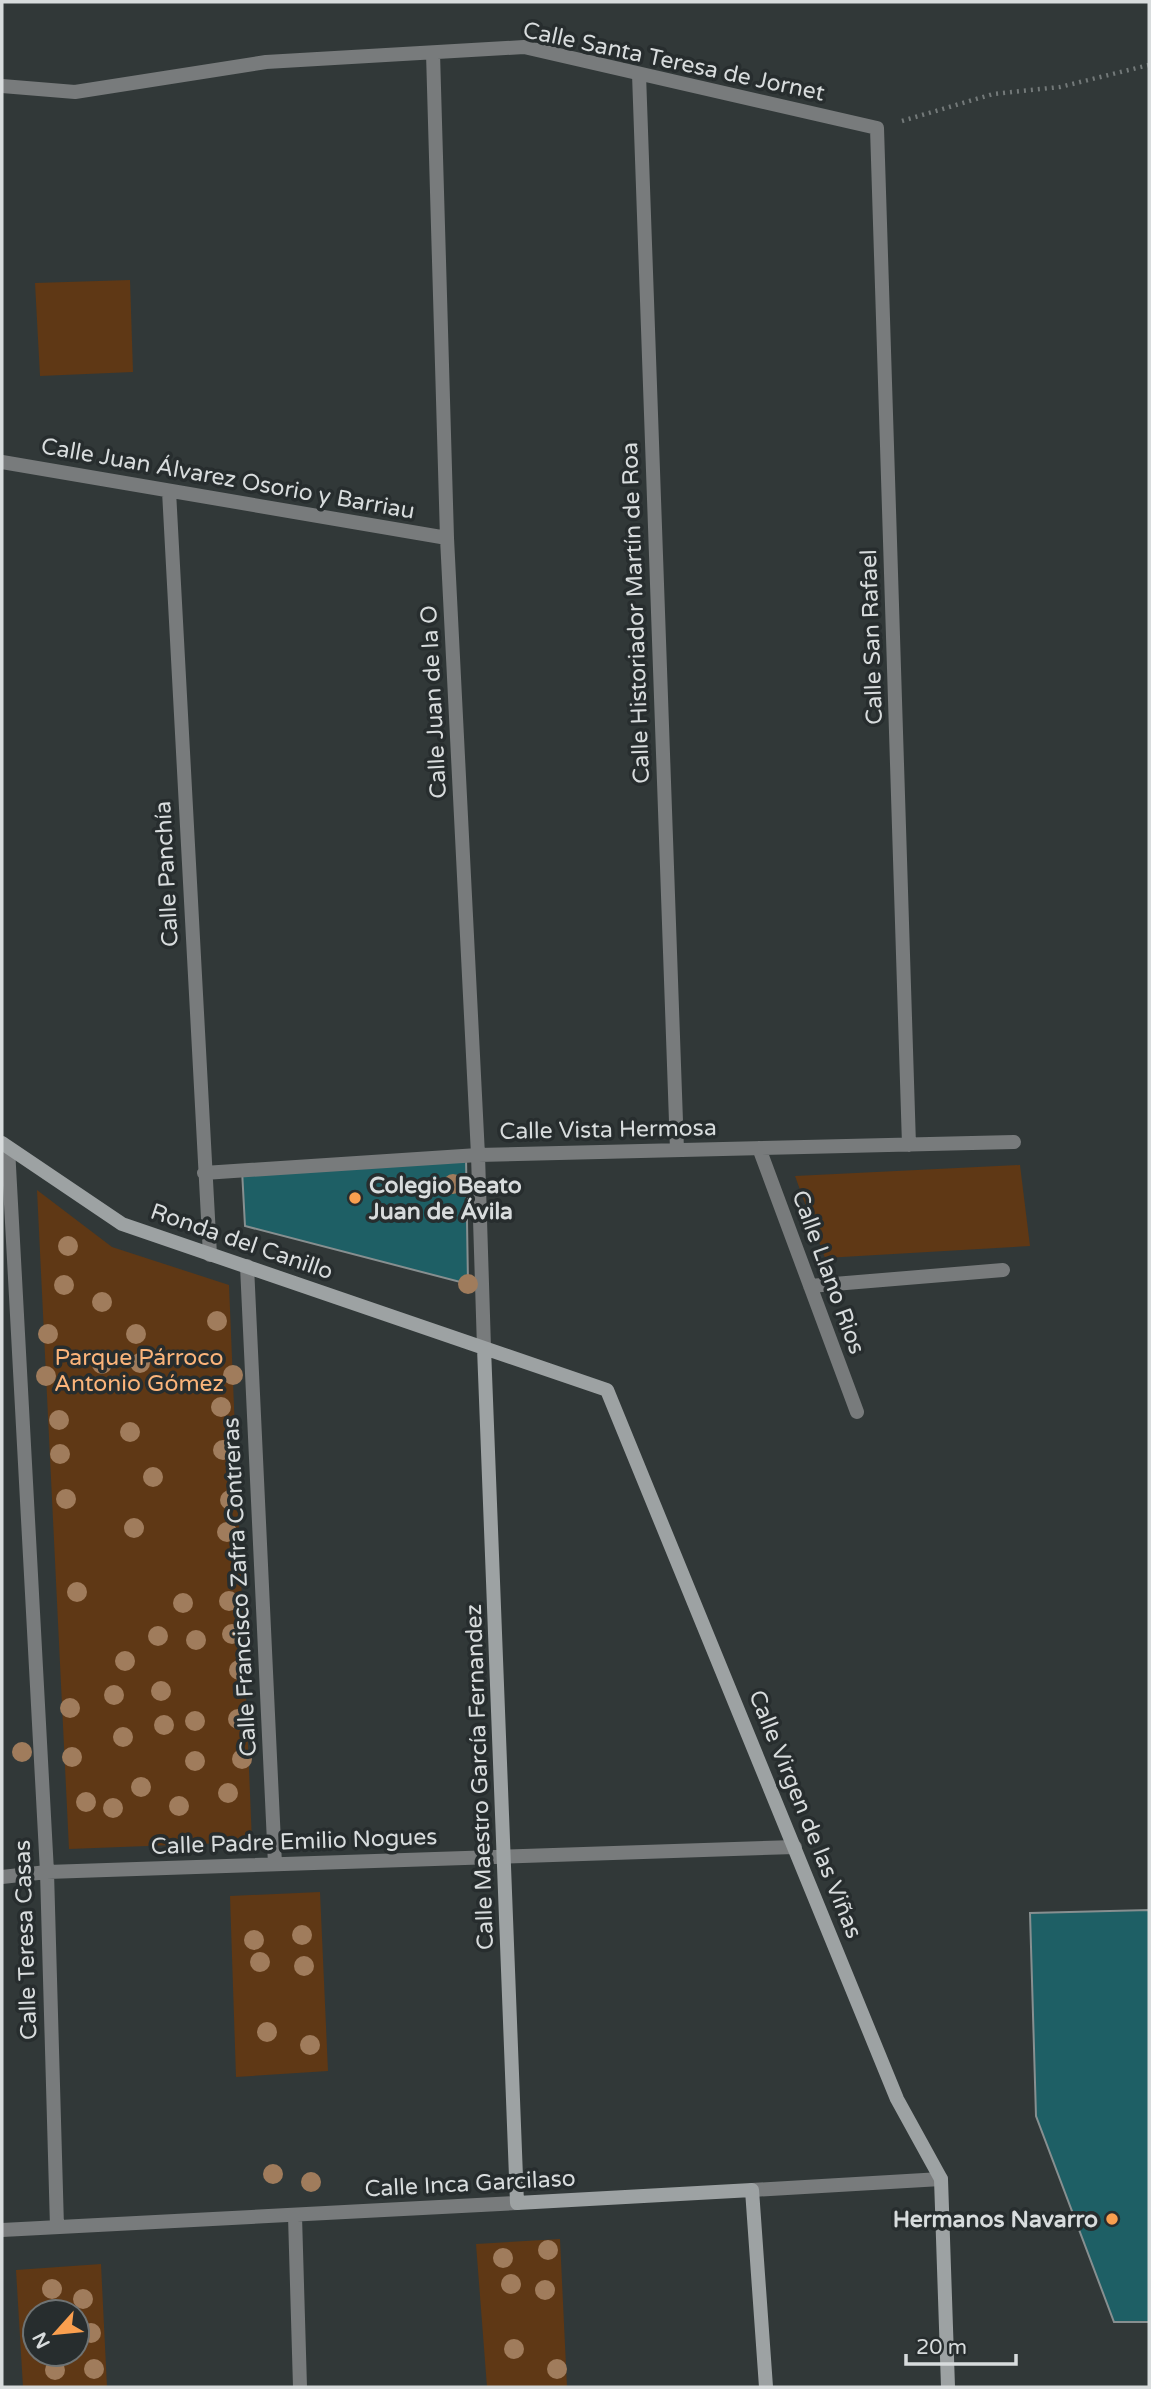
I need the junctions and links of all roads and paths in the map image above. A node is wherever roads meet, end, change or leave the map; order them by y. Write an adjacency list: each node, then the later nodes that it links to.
1 (433, 53): 3 (street, Calle Santa Teresa de Jornet); 4 (street, Calle Santa Teresa de Jornet); 8 (street, Calle Juan de la O)
2 (1149, 65): 5 (path)
3 (639, 74): 5 (street, Calle Santa Teresa de Jornet); 13 (street, Calle Historiador Martín de Roa)
4 (2, 86)
5 (877, 128): 11 (street, Calle San Rafael)
6 (2, 462): 7 (street, Calle Juan Álvarez Osorio y Barriau)
7 (169, 491): 8 (street, Calle Juan Álvarez Osorio y Barriau); 15 (street, Calle Panchía)
8 (447, 538): 14 (street, Calle Juan de la O)
9 (1014, 1142): 11 (street, Calle Vista Hermosa)
10 (5, 1145): 16 (street, Ronda del Canillo); 25 (street, Calle Teresa Casas)
11 (909, 1145): 12 (street, Calle Vista Hermosa)
12 (759, 1148): 13 (street, Calle Vista Hermosa); 19 (street, Calle Llano Rios)
13 (677, 1150): 14 (street, Calle Vista Hermosa)
14 (478, 1155): 15 (street, Calle Vista Hermosa); 20 (street, Calle Juan de la O)
15 (205, 1173): 16 (street, Calle Panchía)
16 (210, 1255): 17 (street, Ronda del Canillo)
17 (247, 1266): 20 (street, Ronda del Canillo); 24 (street, Calle Francisco Zafra Contreras)
18 (1003, 1270): 19 (street)
19 (810, 1286): 21 (street, Calle Llano Rios)
20 (484, 1348): 22 (street, Calle Virgen de las Viñas); 23 (street, Calle Maestro García Fernandez)
21 (857, 1412)
22 (794, 1847): 23 (street, Calle Padre Emilio Nogues); 27 (street, Calle Virgen de las Viñas)
23 (505, 1857): 24 (street, Calle Padre Emilio Nogues); 29 (street, Calle Maestro García Fernandez)
24 (275, 1864): 25 (street, Calle Padre Emilio Nogues)
25 (47, 1872): 26 (street, Calle Padre Emilio Nogues); 31 (street, Calle Teresa Casas)
26 (2, 1877)
27 (941, 2179): 28 (street, Calle Inca Garcilaso); 35 (street, Calle Virgen de las Viñas)
28 (752, 2190): 29 (street, Calle Inca Garcilaso); 34 (street)
29 (517, 2203): 30 (street, Calle Inca Garcilaso)
30 (295, 2216): 31 (street, Calle Inca Garcilaso); 33 (street)
31 (57, 2227): 32 (street, Calle Inca Garcilaso)
32 (2, 2230)
33 (300, 2387)
34 (766, 2387)
35 (947, 2387)

